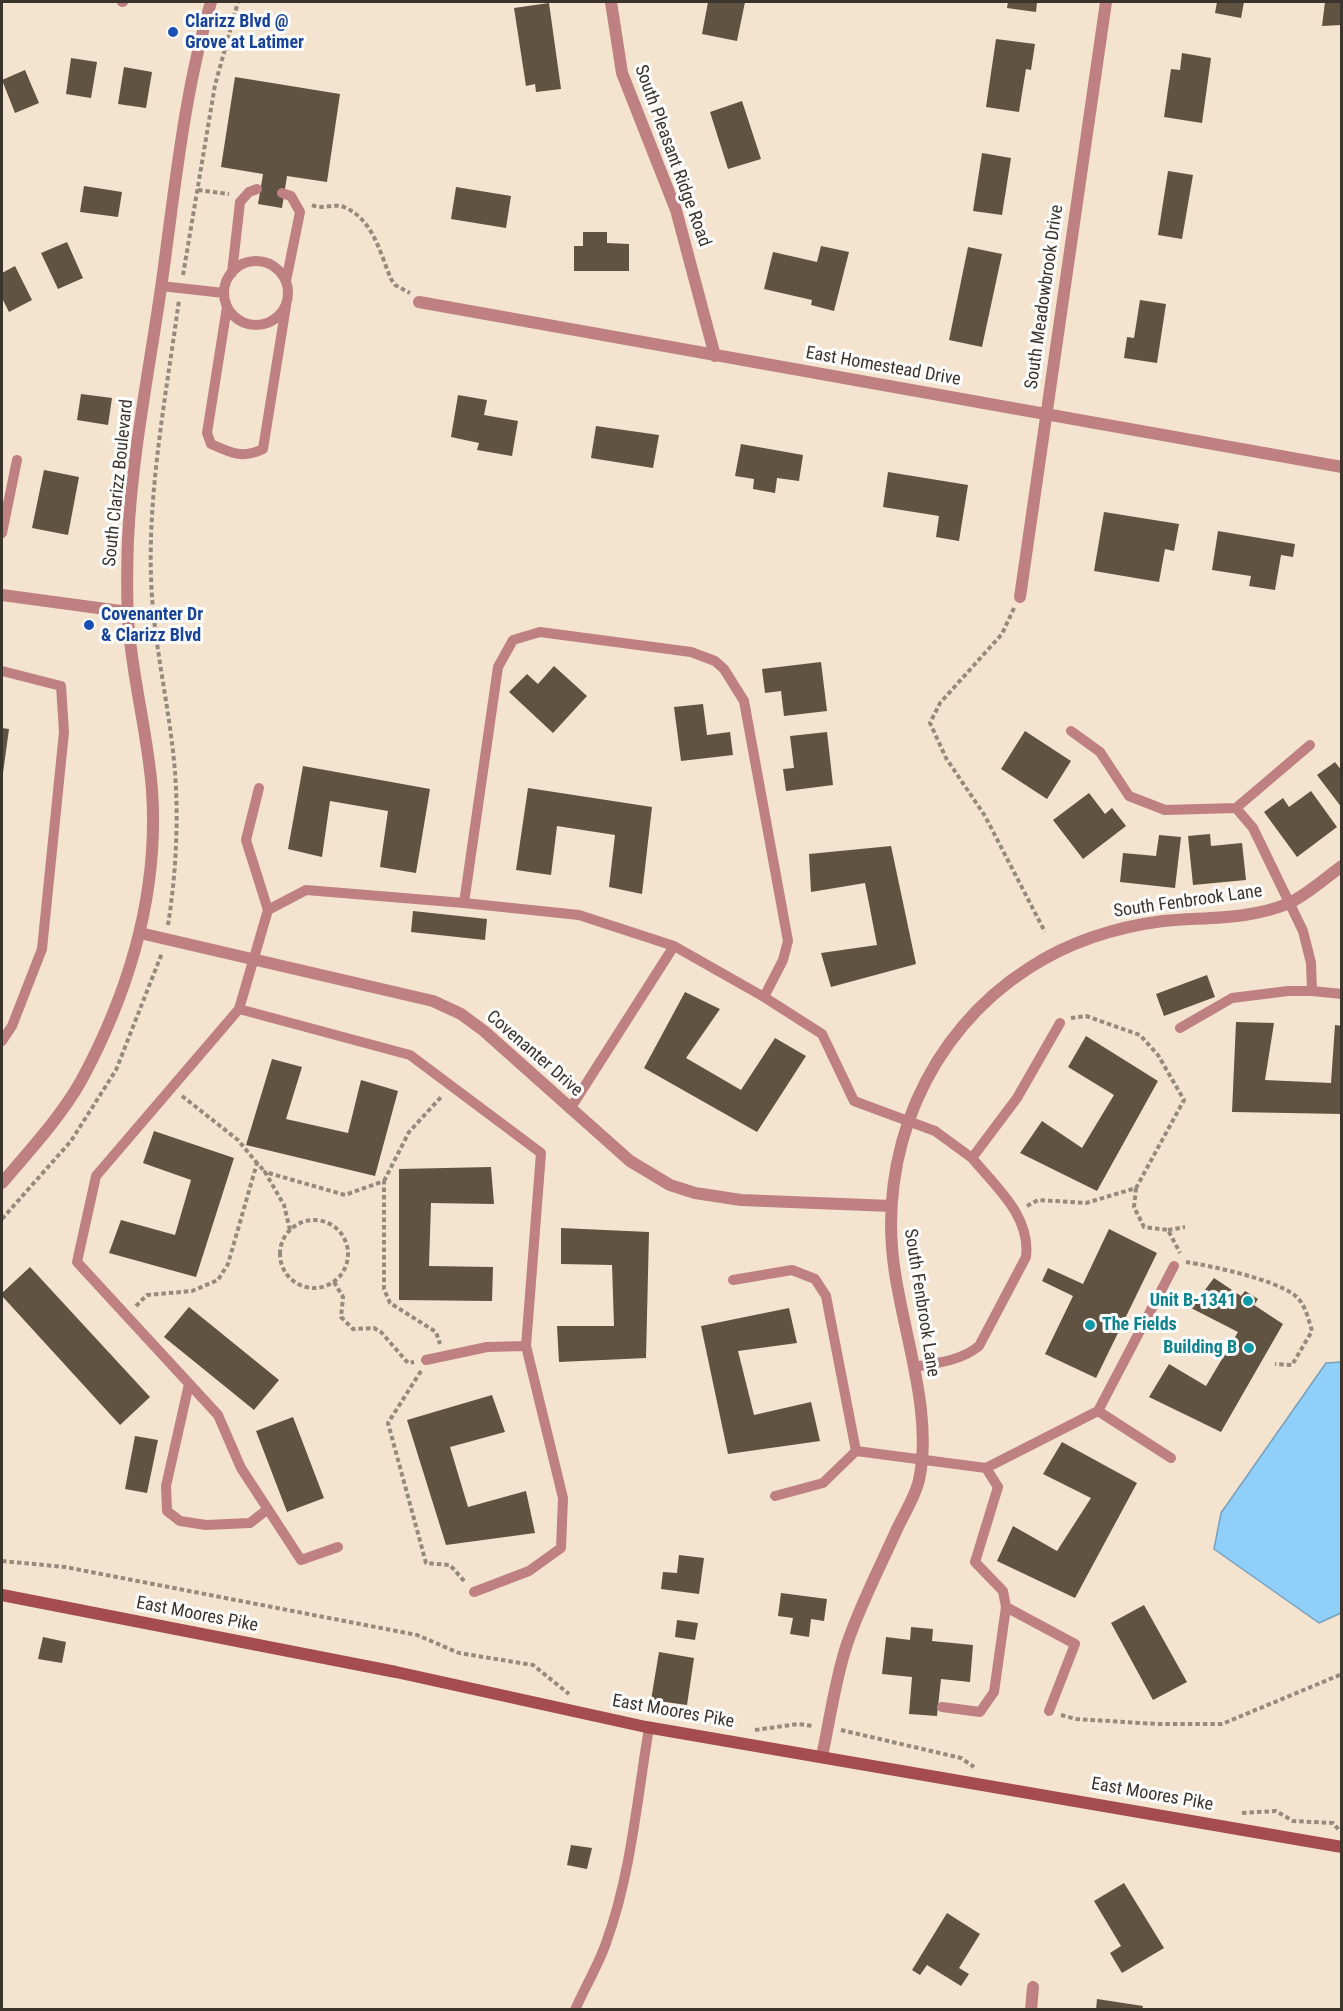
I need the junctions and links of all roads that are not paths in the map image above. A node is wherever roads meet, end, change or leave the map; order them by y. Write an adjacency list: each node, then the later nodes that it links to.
1 (211, 2): 8 (street, South Clarizz Boulevard)
2 (611, 2): 13 (street, South Pleasant Ridge Road)
3 (1106, 2): 14 (street, South Meadowbrook Drive)
4 (257, 189): 6 (lane)
5 (282, 193): 7 (lane)
6 (232, 273): 7 (lane); 9 (lane)
7 (286, 281): 11 (lane)
8 (161, 286): 9 (lane); 20 (street, South Clarizz Boulevard)
9 (224, 292): 12 (lane)
10 (419, 302): 13 (street, East Homestead Drive)
11 (286, 306): 12 (lane); 12 (lane)
12 (228, 307)
13 (715, 356): 14 (street, East Homestead Drive)
14 (1047, 414): 16 (street, East Homestead Drive); 19 (street, South Meadowbrook Drive)
15 (17, 460): 17 (lane)
16 (1341, 467)
17 (2, 533)
18 (2, 595): 20 (street)
19 (1020, 597)
20 (128, 612): 30 (street, South Clarizz Boulevard)
21 (2, 671): 39 (lane)
22 (1071, 731): 25 (lane)
23 (1310, 745): 25 (lane)
24 (259, 788): 29 (lane)
25 (1236, 808): 28 (lane)
26 (1341, 866): 28 (street, South Fenbrook Lane)
27 (464, 903): 29 (lane); 31 (lane); 35 (lane)
28 (1289, 903): 33 (lane); 41 (street, South Fenbrook Lane)
29 (268, 910): 32 (lane)
30 (140, 933): 32 (street, Covenanter Drive); 43 (street, South Clarizz Boulevard)
31 (674, 946): 35 (lane); 40 (lane)
32 (251, 960): 36 (lane); 40 (street, Covenanter Drive)
33 (1312, 991): 34 (lane); 38 (lane)
34 (1341, 994)
35 (764, 997): 41 (lane)
36 (239, 1009): 47 (lane); 50 (lane)
37 (1060, 1023): 42 (lane)
38 (1180, 1028)
39 (2, 1041)
40 (570, 1109): 44 (street, Covenanter Drive)
41 (908, 1123): 42 (lane); 44 (street, South Fenbrook Lane)
42 (972, 1158): 49 (lane)
43 (2, 1183)
44 (891, 1206): 49 (street, South Fenbrook Lane)
45 (1174, 1266): 51 (lane)
46 (733, 1280): 52 (lane)
47 (526, 1346): 48 (lane); 59 (lane)
48 (426, 1359)
49 (914, 1367): 54 (street, South Fenbrook Lane)
50 (189, 1384): 57 (lane); 57 (lane)
51 (1098, 1411): 53 (lane); 55 (lane)
52 (856, 1450): 54 (lane); 56 (lane)
53 (1171, 1458)
54 (922, 1462): 55 (lane); 65 (street, South Fenbrook Lane)
55 (986, 1468): 61 (lane)
56 (775, 1496)
57 (268, 1509): 58 (lane)
58 (338, 1547)
59 (474, 1592)
60 (2, 1595): 64 (main road, East Moores Pike)
61 (1006, 1606): 62 (lane); 63 (lane)
62 (942, 1707)
63 (1049, 1711)
64 (649, 1728): 65 (main road, East Moores Pike); 68 (lane)
65 (822, 1756): 66 (main road, East Moores Pike)
66 (1341, 1846)
67 (1033, 1987): 69 (street)
68 (575, 2010)
69 (1031, 2010)

